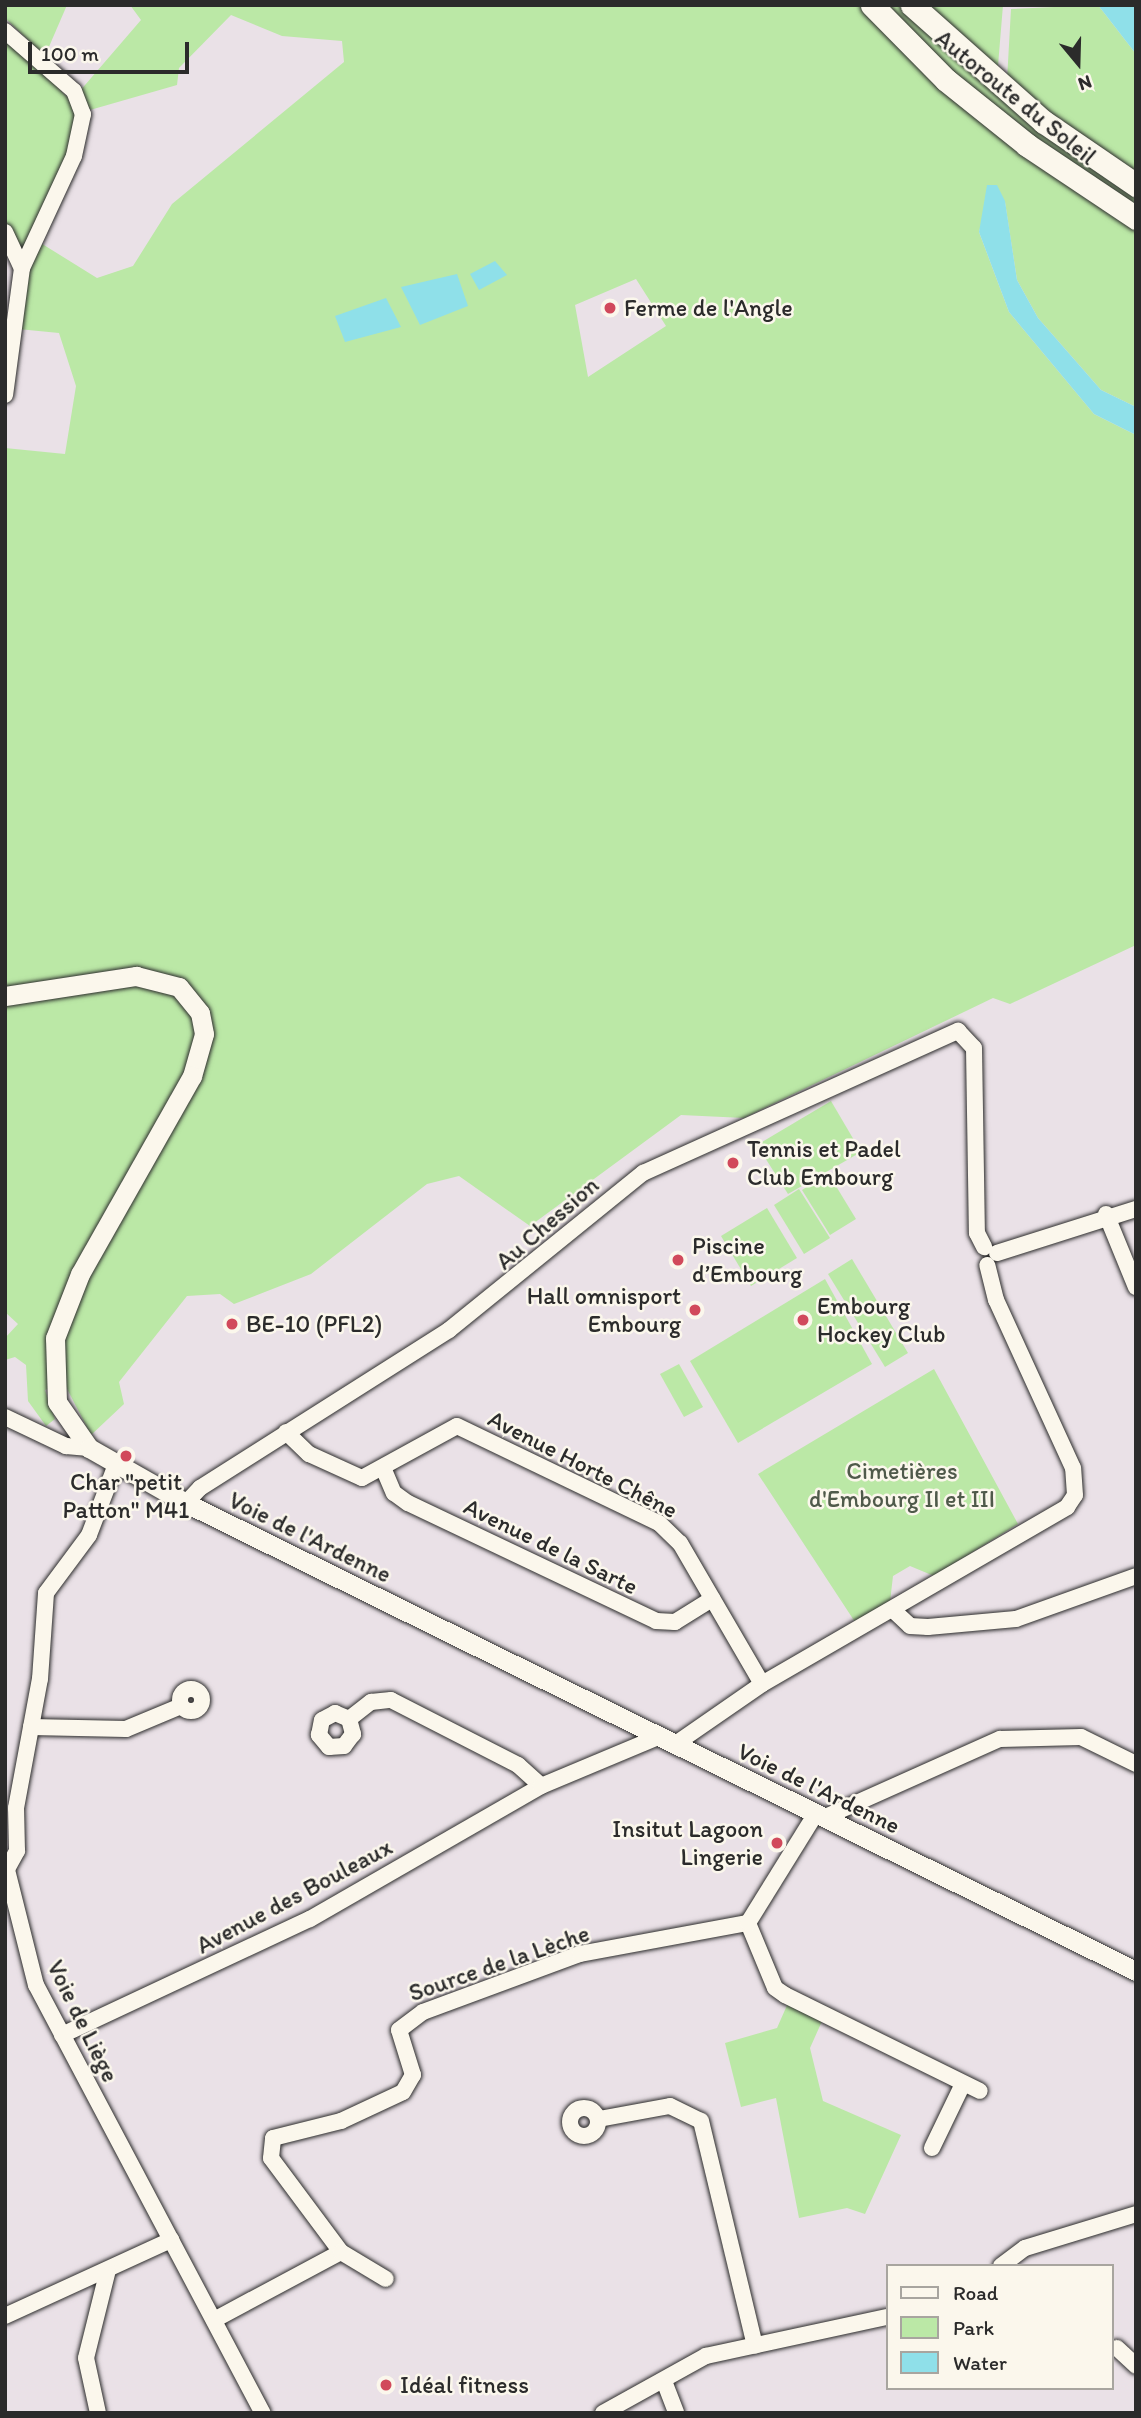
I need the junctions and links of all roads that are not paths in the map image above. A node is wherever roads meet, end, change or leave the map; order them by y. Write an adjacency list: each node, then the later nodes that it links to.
1 (872, 5): 5 (highway, Autoroute du Soleil)
2 (912, 5): 4 (highway, Autoroute du Soleil)
3 (5, 31): 7 (street)
4 (1136, 185)
5 (1136, 218)
6 (5, 232): 7 (street)
7 (22, 268): 8 (street)
8 (5, 395)
9 (5, 996): 17 (main road, Voie de l'Ardenne)
10 (967, 1034): 13 (street, Avenue des Bouleaux); 16 (street, Au Chession)
11 (1136, 1209): 12 (street)
12 (1106, 1214): 13 (street); 14 (street)
13 (990, 1255): 23 (street, Avenue des Bouleaux)
14 (1136, 1287)
15 (5, 1417): 17 (street)
16 (286, 1432): 19 (street); 20 (street, Au Chession)
17 (89, 1448): 18 (main road, Voie de l'Ardenne)
18 (115, 1467): 20 (main road, Voie de l'Ardenne); 27 (street, Voie de Liège)
19 (384, 1470): 22 (street, Avenue de la Sarte); 22 (street, Avenue Horte Chêne)
20 (186, 1503): 28 (main road, Voie de l'Ardenne)
21 (1136, 1576): 23 (street)
22 (712, 1599): 24 (street, Avenue Horte Chêne)
23 (893, 1610): 24 (street, Avenue des Bouleaux)
24 (762, 1684): 28 (street, Avenue des Bouleaux)
25 (181, 1706): 27 (street)
26 (349, 1719): 30 (street)
27 (31, 1727): 32 (street, Voie de Liège)
28 (666, 1741): 30 (street, Avenue des Bouleaux); 31 (main road, Voie de l'Ardenne)
29 (1136, 1764): 31 (street)
30 (541, 1786): 36 (street, Avenue des Bouleaux)
31 (819, 1816): 34 (street); 35 (main road, Voie de l'Ardenne)
32 (6, 1866): 33 (street, Voie de Liège)
33 (10, 1902): 36 (street, Voie de Liège)
34 (748, 1923): 37 (street); 43 (street, Source de la Lèche)
35 (1136, 1971)
36 (62, 2035): 42 (street, Voie de Liège)
37 (963, 2084): 38 (street); 40 (street)
38 (980, 2091)
39 (599, 2119): 50 (street)
40 (932, 2148)
41 (1136, 2214): 44 (street)
42 (172, 2240): 45 (street); 49 (street, Voie de Liège)
43 (341, 2252): 46 (street); 49 (street)
44 (1004, 2264)
45 (108, 2270): 47 (street); 54 (street)
46 (386, 2279)
47 (5, 2316)
48 (886, 2317): 50 (street)
49 (214, 2320): 55 (street, Voie de Liège)
50 (755, 2346): 53 (street)
51 (1117, 2348): 52 (street)
52 (1136, 2366)
53 (664, 2381): 56 (street); 57 (street)
54 (98, 2413)
55 (263, 2413)
56 (603, 2413)
57 (676, 2413)

